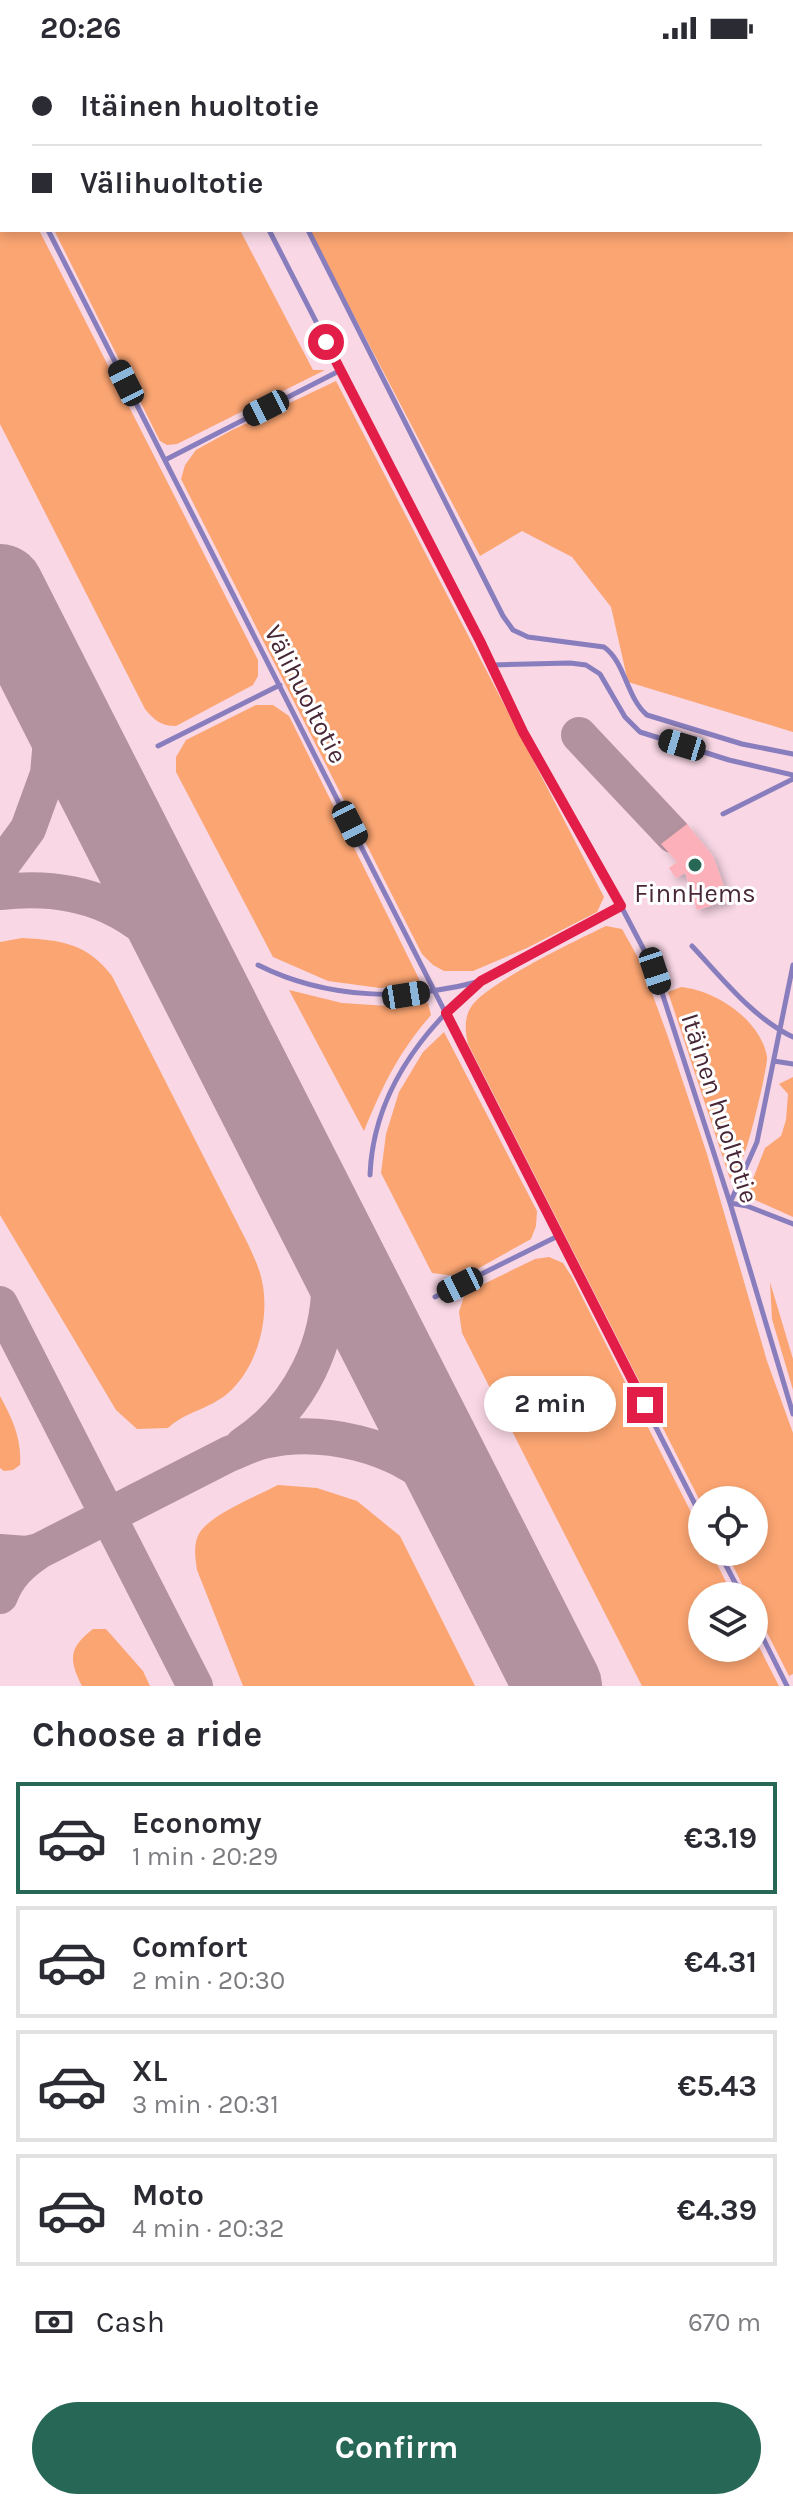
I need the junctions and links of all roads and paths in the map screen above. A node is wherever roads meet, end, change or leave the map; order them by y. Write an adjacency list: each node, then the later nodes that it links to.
1 (49, 232): 5 (lane, Välihuoltotie)
2 (270, 232): 4 (lane, Itäinen huoltotie)
3 (309, 232): 9 (lane)
4 (341, 370): 5 (lane); 6 (lane, Itäinen huoltotie)
5 (165, 460): 7 (lane, Välihuoltotie)
6 (492, 665): 10 (lane); 12 (lane, Itäinen huoltotie)
7 (280, 685): 8 (lane); 17 (lane, Välihuoltotie)
8 (158, 746)
9 (793, 754)
10 (793, 777): 11 (lane)
11 (723, 814)
12 (621, 906): 16 (lane); 24 (lane, Itäinen huoltotie)
13 (692, 946): 19 (lane)
14 (258, 965): 17 (lane)
15 (793, 965): 19 (lane)
16 (481, 981): 17 (lane); 18 (lane)
17 (435, 991): 18 (lane, Välihuoltotie)
18 (446, 1013): 23 (lane); 26 (lane, Välihuoltotie)
19 (780, 1031): 20 (lane); 21 (lane)
20 (793, 1037)
21 (774, 1061): 22 (lane); 24 (lane)
22 (793, 1064)
23 (370, 1175)
24 (730, 1203): 25 (lane); 28 (lane, Itäinen huoltotie)
25 (793, 1224)
26 (558, 1236): 27 (lane); 29 (lane, Välihuoltotie)
27 (435, 1297)
28 (793, 1414)
29 (688, 1491)
30 (768, 1648): 31 (lane)
31 (787, 1686)

